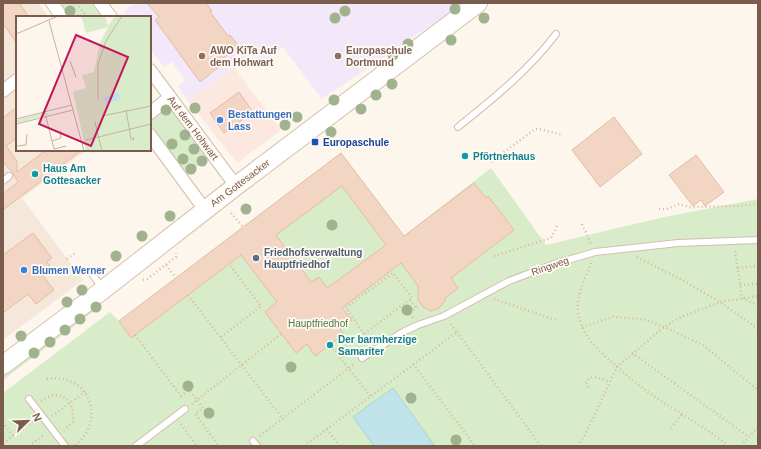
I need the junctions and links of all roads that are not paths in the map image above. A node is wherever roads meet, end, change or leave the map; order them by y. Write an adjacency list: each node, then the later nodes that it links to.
1 (52, 3): 4 (street)
2 (100, 3): 5 (street)
3 (478, 3): 16 (street, Am Gottesacker)
4 (61, 16)
5 (110, 16)
6 (556, 34): 12 (lane)
7 (151, 71): 10 (street, Auf dem Hohwart)
8 (16, 81): 9 (street)
9 (3, 91)
10 (170, 97): 11 (street); 16 (street, Auf dem Hohwart)
11 (151, 112)
12 (458, 127)
13 (151, 136): 17 (street)
14 (9, 176): 15 (lane)
15 (3, 181)
16 (236, 186): 17 (street, Am Gottesacker)
17 (205, 210): 20 (street, Am Gottesacker)
18 (758, 240): 21 (lane, Ringweg)
19 (90, 271): 20 (lane)
20 (104, 289): 22 (street, Am Gottesacker)
21 (362, 358)
22 (3, 365)
23 (29, 399): 25 (lane)
24 (185, 409): 26 (lane)
25 (65, 446)
26 (136, 446)

